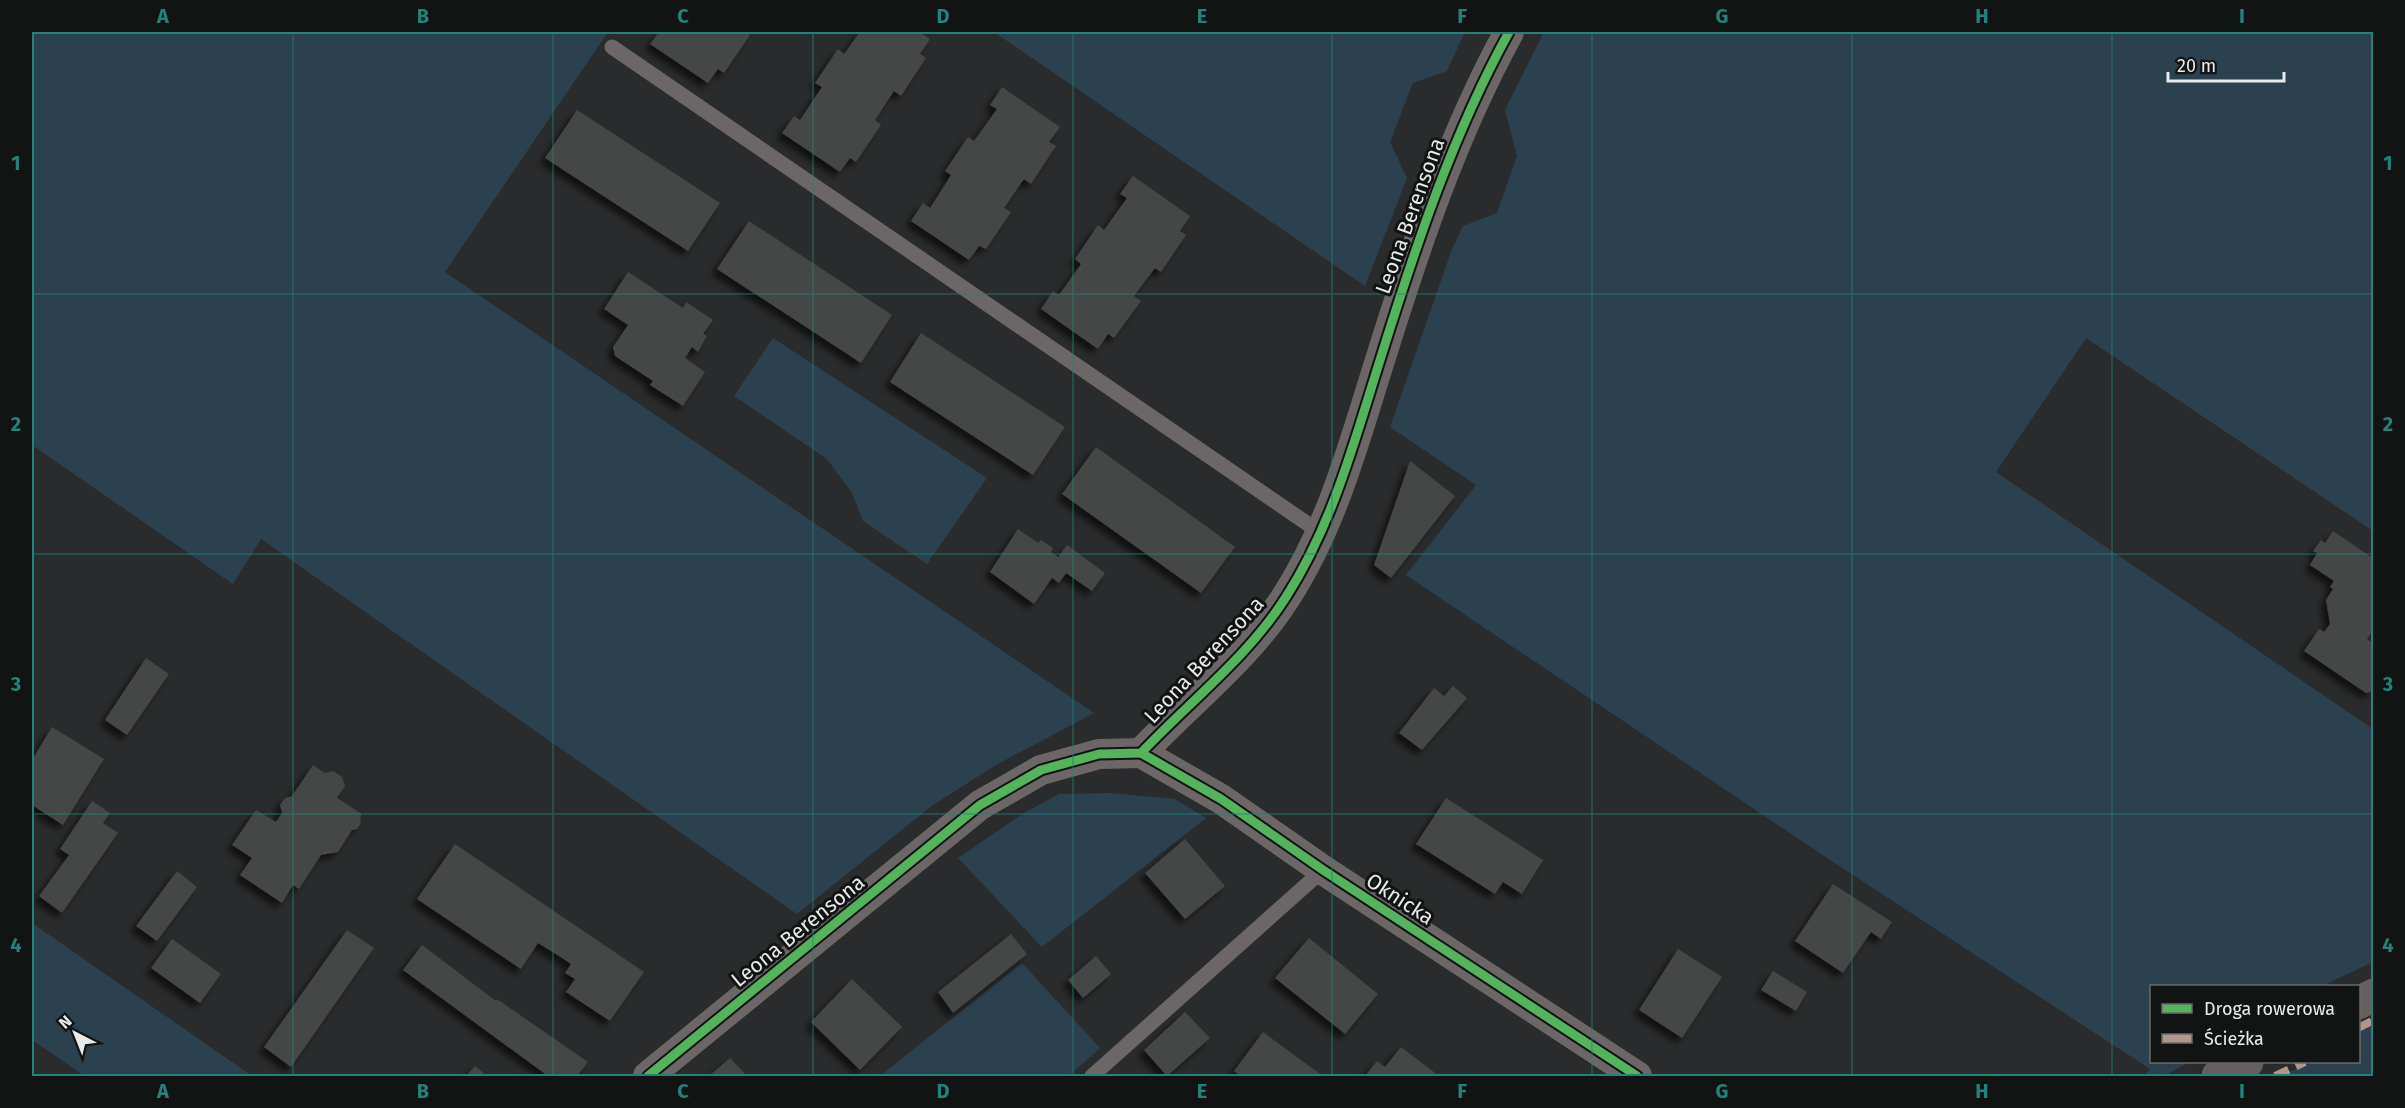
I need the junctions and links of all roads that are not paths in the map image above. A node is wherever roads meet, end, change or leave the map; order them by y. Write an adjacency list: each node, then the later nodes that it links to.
1 (1509, 32): 3 (street, Leona Berensona)
2 (612, 47): 3 (lane)
3 (1321, 533): 4 (street, Leona Berensona)
4 (1141, 753): 5 (street, Oknicka); 7 (street, Leona Berensona)
5 (1323, 870): 8 (lane); 9 (street, Oknicka)
6 (2245, 1063): 10 (street)
7 (648, 1077)
8 (1092, 1077)
9 (1637, 1077)
10 (2218, 1077)

